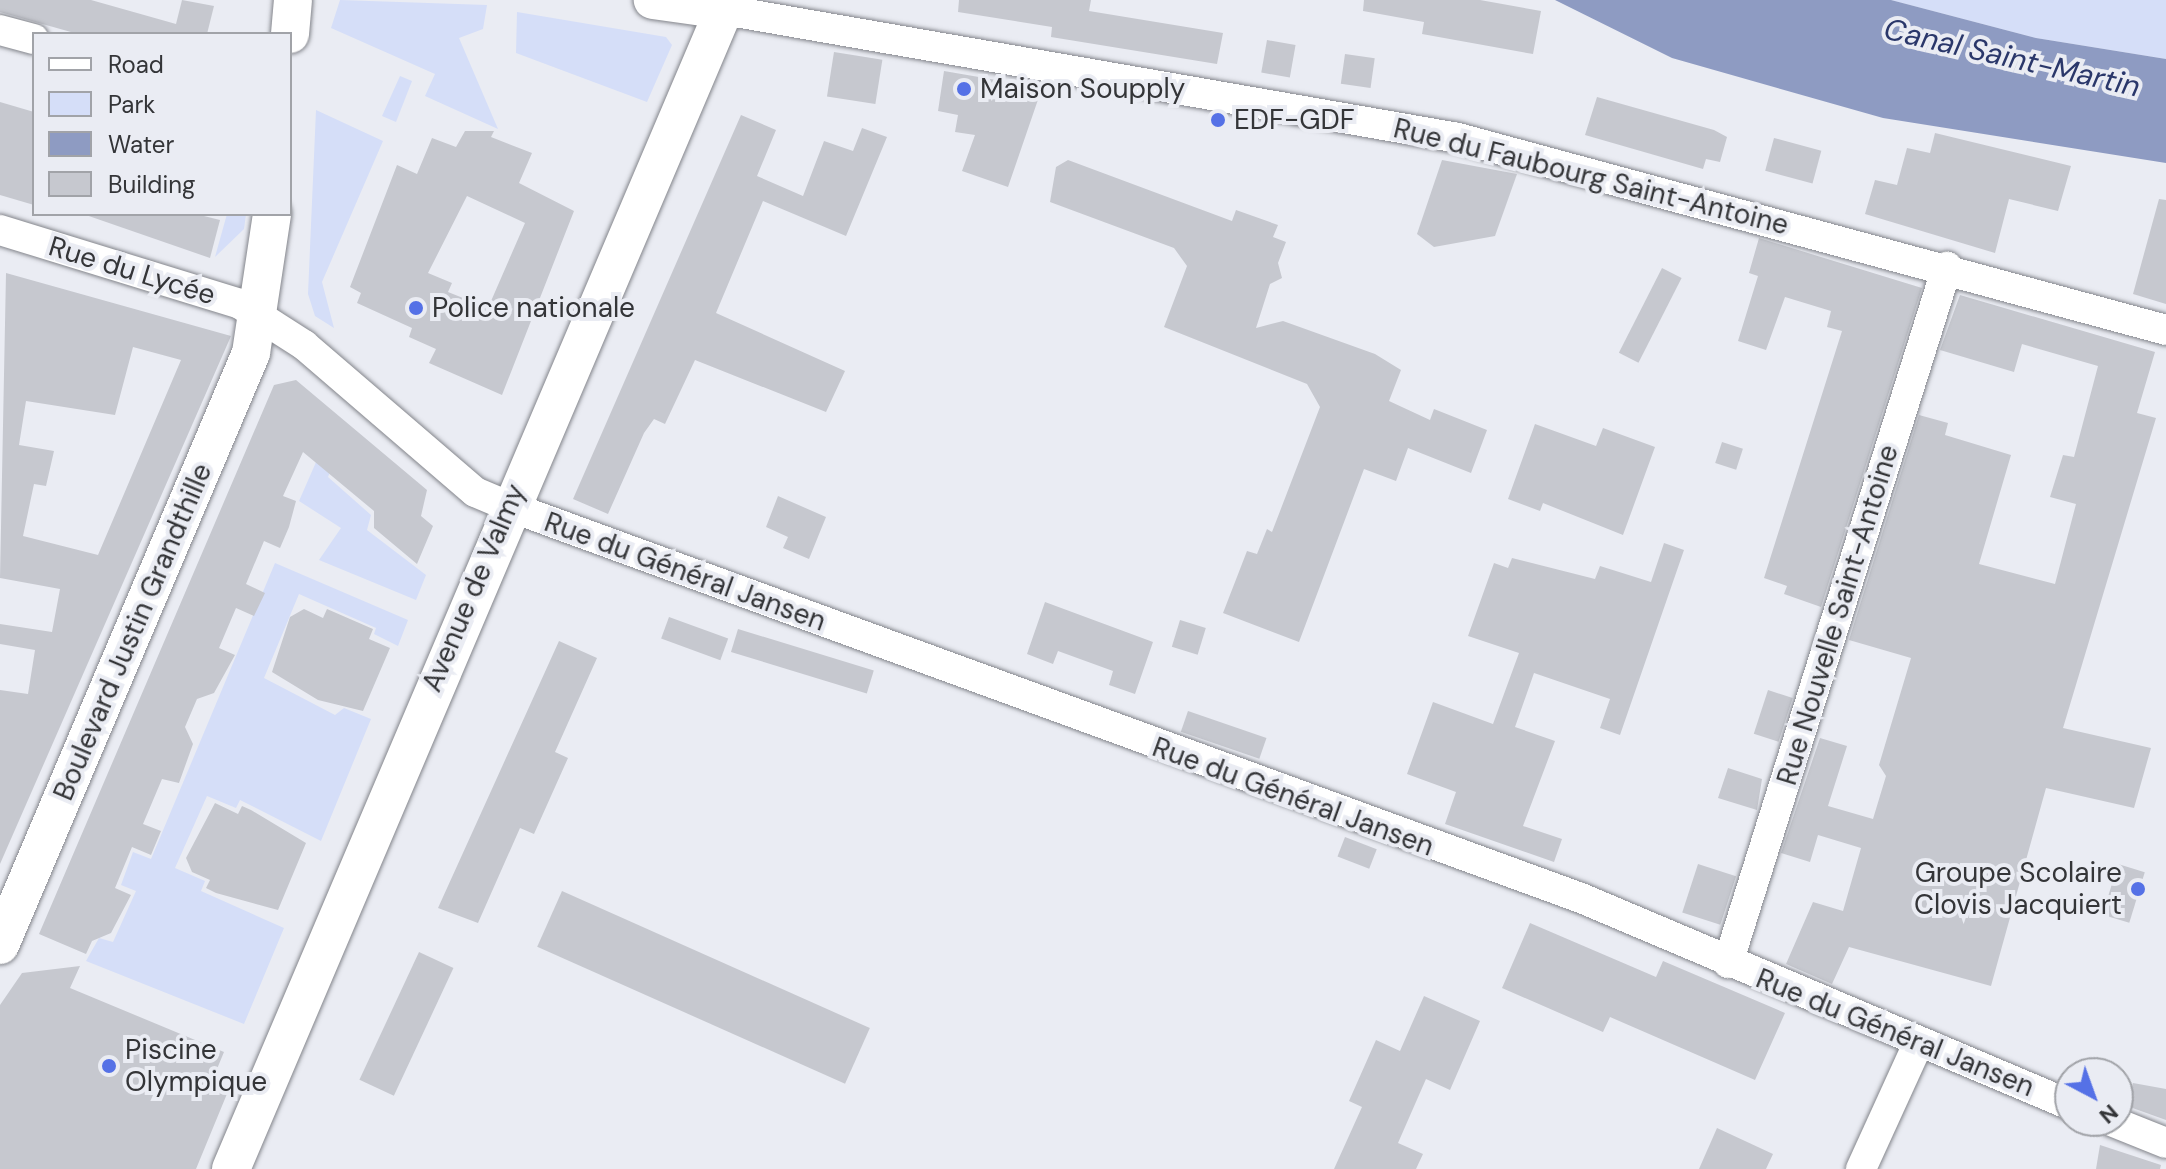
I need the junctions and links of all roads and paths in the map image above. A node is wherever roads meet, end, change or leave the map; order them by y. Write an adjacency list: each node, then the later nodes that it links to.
1 (293, 0): 5 (main road)
2 (653, 0): 3 (main road)
3 (724, 10): 9 (street, Rue du Faubourg Saint-Antoine); 12 (main road, Avenue de Valmy)
4 (0, 30): 6 (street)
5 (290, 32)
6 (32, 38)
7 (272, 216): 10 (main road, Boulevard Justin Grandthille)
8 (0, 230): 10 (street, Rue du Lycée)
9 (1947, 267): 11 (street, Rue du Faubourg Saint-Antoine); 14 (street, Rue Nouvelle Saint-Antoine)
10 (262, 317): 12 (street, Rue du Général Jansen); 13 (main road, Boulevard Justin Grandthille)
11 (2166, 330)
12 (508, 506): 14 (street, Rue du Général Jansen); 19 (main road, Avenue de Valmy)
13 (0, 945)
14 (1728, 963): 15 (street, Rue du Général Jansen)
15 (1918, 1044): 16 (street, Rue du Général Jansen); 20 (street)
16 (2054, 1099)
17 (2134, 1130): 18 (street)
18 (2166, 1143)
19 (231, 1169)
20 (1861, 1169)

